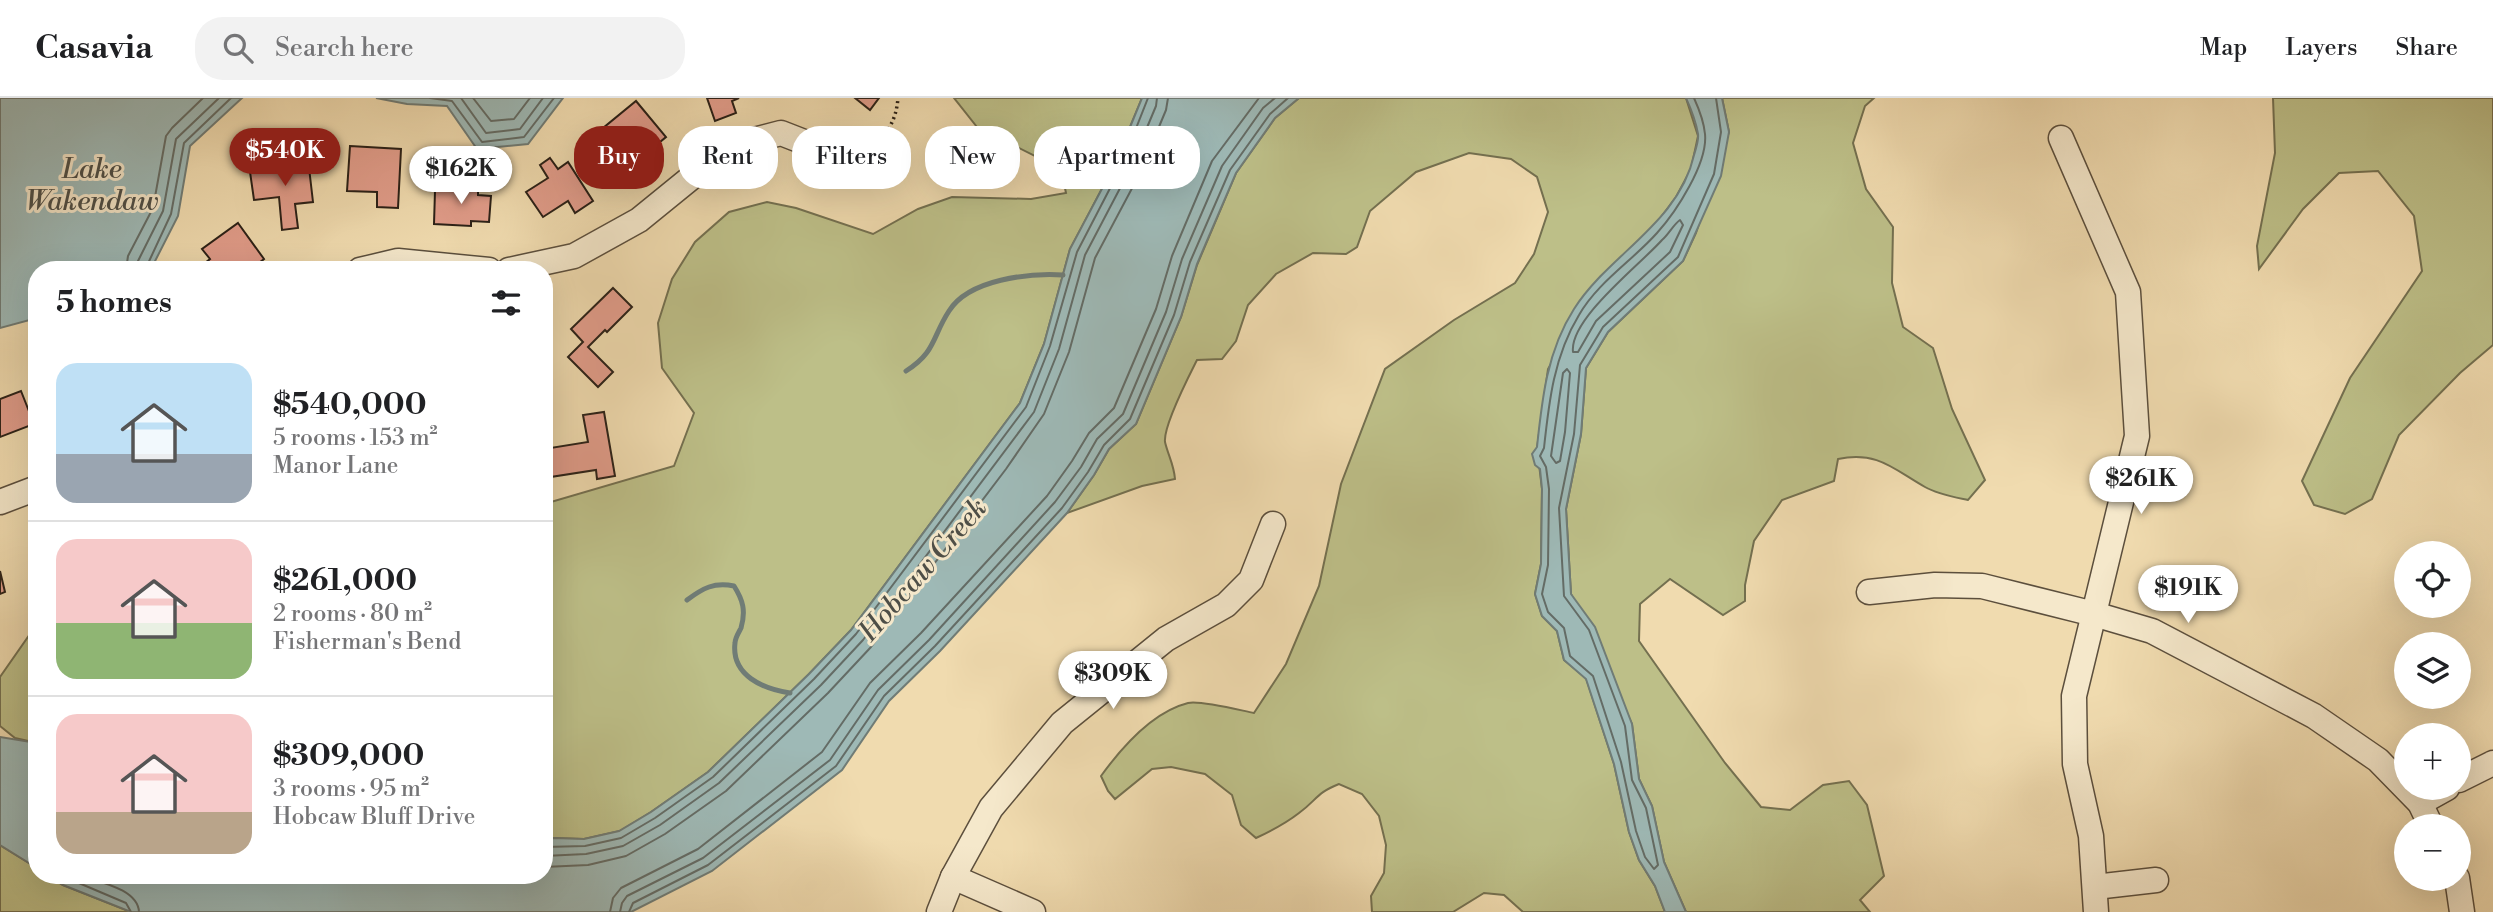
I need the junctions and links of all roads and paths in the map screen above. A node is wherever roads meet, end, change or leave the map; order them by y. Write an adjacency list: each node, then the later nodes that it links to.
1 (898, 98): 2 (path)
2 (892, 126)
3 (792, 137): 5 (street)
4 (2061, 138): 10 (street)
5 (551, 261)
6 (28, 491): 7 (street)
7 (0, 502)
8 (1273, 524): 16 (street)
9 (1869, 592): 10 (street)
10 (2094, 614): 14 (street); 18 (street)
11 (2493, 763): 12 (street)
12 (2471, 774)
13 (2425, 800): 14 (street)
14 (2420, 803): 15 (street)
15 (2425, 814)
16 (953, 877): 20 (street); 21 (street)
17 (2156, 880): 18 (street)
18 (2095, 887): 22 (street)
19 (2459, 891): 23 (street)
20 (939, 912)
21 (1033, 912)
22 (2095, 912)
23 (2462, 912)

